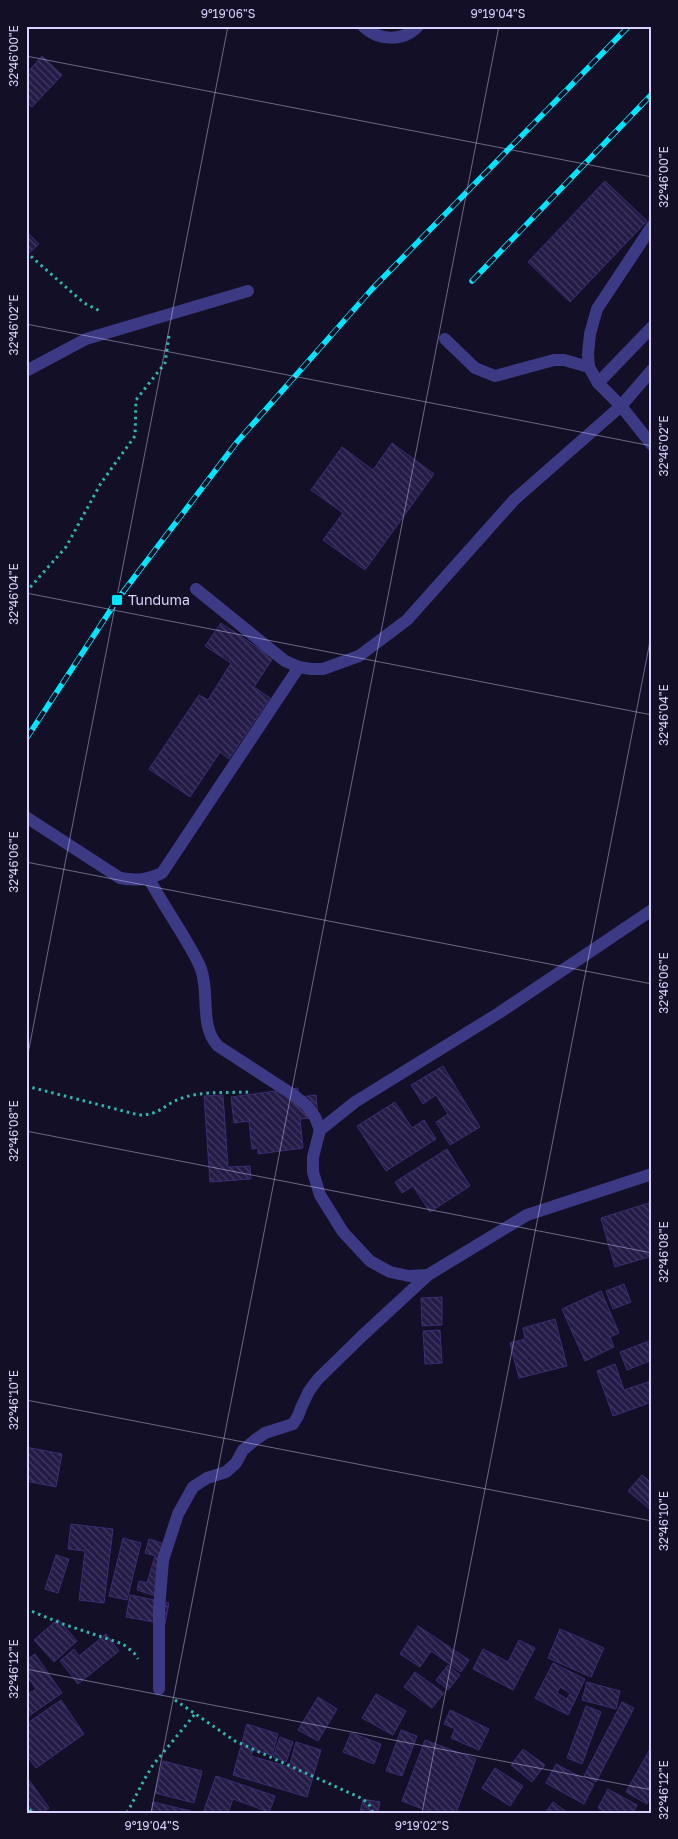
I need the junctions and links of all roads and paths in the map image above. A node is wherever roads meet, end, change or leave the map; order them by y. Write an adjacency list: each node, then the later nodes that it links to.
1 (363, 26): 2 (street)
2 (418, 26)
3 (652, 226): 10 (street)
4 (26, 252): 7 (path)
5 (248, 291): 6 (street)
6 (173, 313): 7 (street); 17 (path)
7 (130, 326): 12 (street)
8 (652, 328): 13 (street)
9 (445, 339): 10 (street)
10 (589, 367): 13 (street)
11 (652, 370): 14 (street)
12 (26, 371)
13 (598, 383): 14 (street)
14 (621, 406): 15 (street); 18 (street)
15 (652, 445)
16 (196, 589): 18 (street)
17 (26, 592)
18 (298, 667): 20 (street)
19 (26, 817): 20 (street)
20 (149, 879): 23 (street)
21 (652, 910): 24 (street)
22 (26, 1086): 23 (path)
23 (286, 1090): 24 (street)
24 (320, 1130): 26 (street)
25 (651, 1176): 26 (street)
26 (428, 1275): 29 (street)
27 (26, 1609): 28 (path)
28 (139, 1661)
29 (159, 1689): 30 (path)
30 (195, 1714): 33 (path); 34 (path)
31 (26, 1804): 32 (path)
32 (32, 1813)
33 (127, 1813)
34 (373, 1813)

